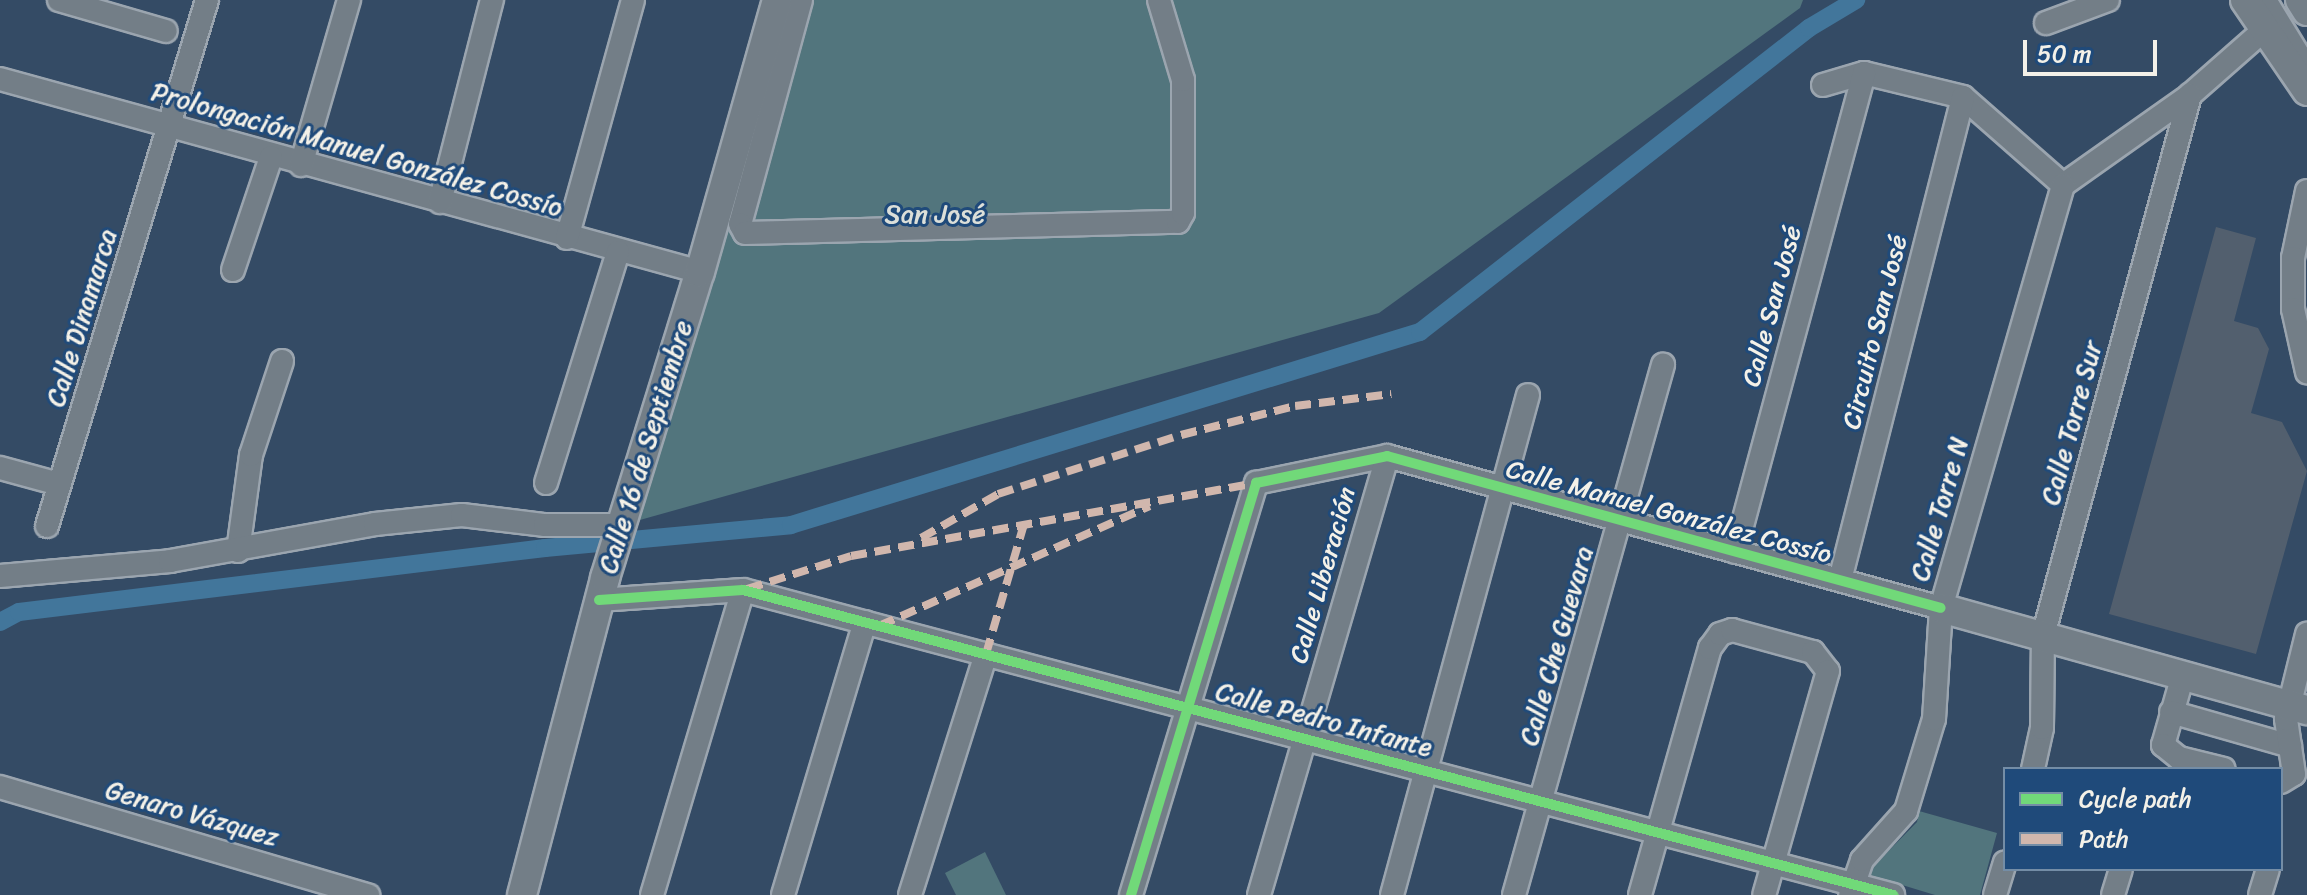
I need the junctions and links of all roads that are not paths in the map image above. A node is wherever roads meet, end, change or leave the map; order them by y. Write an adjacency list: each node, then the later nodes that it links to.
1 (59, 0): 16 (street)
2 (207, 0): 24 (street)
3 (349, 0): 26 (street)
4 (492, 0): 29 (street)
5 (633, 0): 30 (street)
6 (777, 0): 33 (main road, Calle 16 de Septiembre)
7 (801, 0): 8 (street)
8 (1159, 0)
9 (2108, 0): 14 (street)
10 (2245, 0): 15 (main road)
11 (2265, 0): 17 (street)
12 (2300, 0): 13 (main road)
13 (2307, 11)
14 (2046, 23)
15 (2264, 30): 21 (main road); 22 (street)
16 (166, 31)
17 (2307, 69)
18 (1864, 73): 20 (street); 23 (street); 47 (street, Calle San José)
19 (0, 79): 24 (street, Prolongación Manuel González Cossío)
20 (1823, 85)
21 (2307, 91)
22 (2190, 95): 27 (street); 55 (street, Calle Torre Sur)
23 (1963, 97): 27 (street); 49 (street, Circuito San José)
24 (171, 128): 25 (street, Prolongación Manuel González Cossío); 41 (street, Calle Dinamarca)
25 (271, 157): 26 (street, Prolongación Manuel González Cossío); 32 (street)
26 (301, 165): 29 (street, Prolongación Manuel González Cossío)
27 (2063, 185): 52 (street, Calle Torre N)
28 (2307, 191): 36 (street)
29 (440, 202): 30 (street, Prolongación Manuel González Cossío)
30 (567, 238): 31 (street, Prolongación Manuel González Cossío)
31 (618, 252): 33 (street, Prolongación Manuel González Cossío); 40 (street)
32 (233, 270)
33 (700, 272): 45 (main road, Calle 16 de Septiembre)
34 (282, 361): 46 (street)
35 (1663, 365): 43 (street, Calle Che Guevara)
36 (2307, 372)
37 (1528, 395): 42 (street)
38 (1387, 456): 42 (street, Calle Manuel González Cossío); 58 (street); 61 (street, Calle Liberación)
39 (0, 468): 41 (street)
40 (546, 483)
41 (59, 484): 44 (street, Calle Dinamarca)
42 (1506, 492): 43 (street, Calle Manuel González Cossío); 65 (street)
43 (1620, 522): 47 (street, Calle Manuel González Cossío); 68 (street, Calle Che Guevara)
44 (47, 526)
45 (620, 532): 46 (street); 50 (main road, Calle 16 de Septiembre)
46 (238, 551): 48 (street)
47 (1735, 552): 49 (street, Calle Manuel González Cossío)
48 (0, 576)
49 (1840, 580): 52 (street, Calle Manuel González Cossío)
50 (602, 589): 51 (street, Calle Pedro Infante); 76 (main road, Calle 16 de Septiembre)
51 (743, 590): 53 (street, Calle Pedro Infante); 77 (street)
52 (1941, 608): 55 (main road, Calle Manuel González Cossío); 74 (street, Calle Torre N)
53 (865, 622): 56 (street, Calle Pedro Infante); 78 (street)
54 (2307, 634): 59 (street)
55 (2043, 636): 57 (main road, Calle Manuel González Cossío); 63 (street, Calle Torre Sur)
56 (986, 654): 58 (street, Calle Pedro Infante); 79 (street)
57 (2183, 675): 59 (main road, Calle Manuel González Cossío); 60 (street)
58 (1188, 706): 61 (street, Calle Pedro Infante); 80 (street)
59 (2298, 707): 62 (street)
60 (2171, 712): 62 (street); 64 (street)
61 (1305, 738): 65 (street, Calle Pedro Infante); 81 (street, Calle Liberación)
62 (2290, 746): 66 (street)
63 (2033, 767)
64 (2218, 767)
65 (1429, 772): 68 (street, Calle Pedro Infante); 82 (street)
66 (2283, 781)
67 (0, 787): 75 (street, Genaro Vázquez)
68 (1542, 802): 69 (street, Calle Pedro Infante); 83 (street, Calle Che Guevara)
69 (1657, 832): 70 (street, Calle Pedro Infante); 70 (street); 84 (street)
70 (1773, 863): 74 (street, Calle Pedro Infante); 85 (street)
71 (2003, 869): 87 (street)
72 (2120, 871): 88 (street)
73 (2267, 871): 89 (street)
74 (1852, 889): 86 (street, Calle Pedro Infante)
75 (368, 895)
76 (522, 895)
77 (652, 895)
78 (783, 895)
79 (910, 895)
80 (1131, 895)
81 (1259, 895)
82 (1392, 895)
83 (1514, 895)
84 (1640, 895)
85 (1764, 895)
86 (1893, 895)
87 (1995, 895)
88 (2113, 895)
89 (2260, 895)

